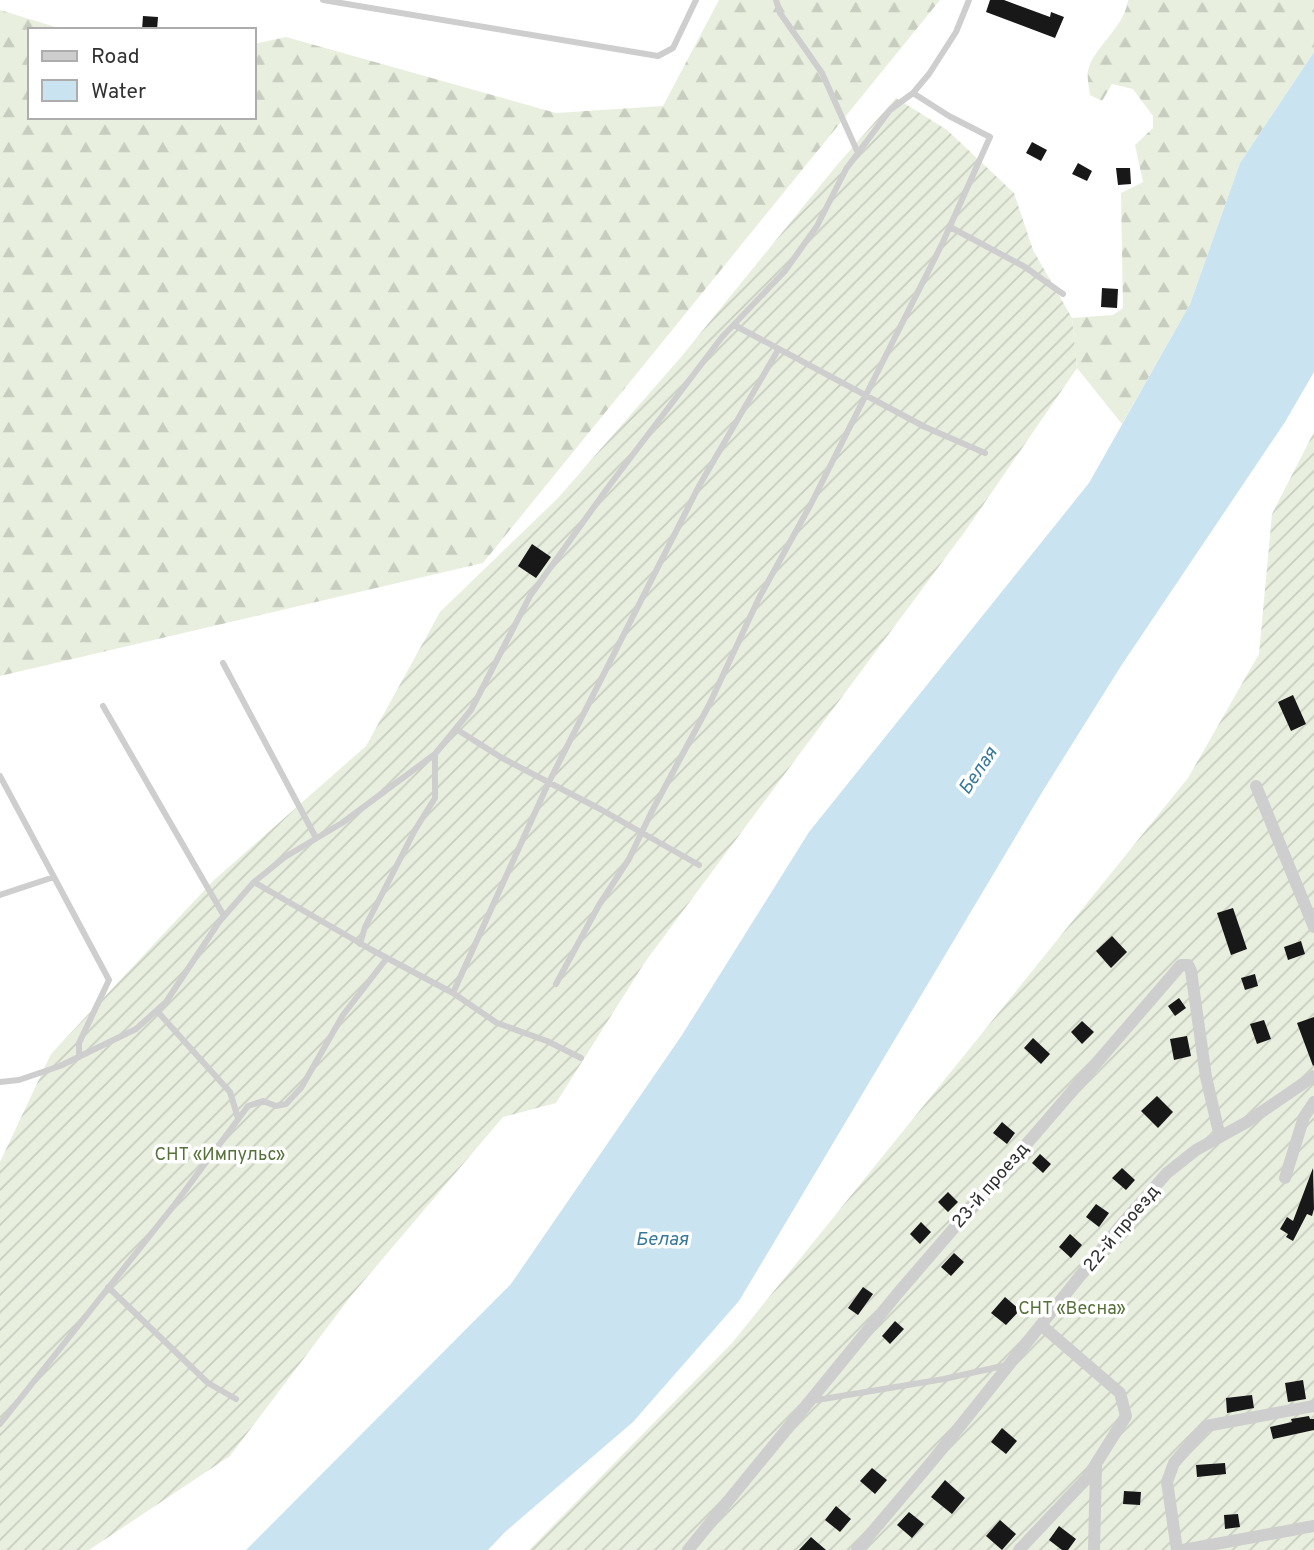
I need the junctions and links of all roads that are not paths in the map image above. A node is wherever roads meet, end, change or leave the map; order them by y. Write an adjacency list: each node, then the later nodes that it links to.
1 (323, 0): 2 (lane)
2 (696, 0)
3 (776, 0): 6 (lane)
4 (969, 0): 5 (lane)
5 (913, 93): 6 (lane); 7 (lane)
6 (858, 153): 9 (lane)
7 (950, 227): 8 (lane); 11 (lane)
8 (1063, 294)
9 (734, 325): 10 (lane); 15 (lane)
10 (778, 350): 11 (lane); 18 (lane)
11 (865, 394): 12 (lane); 20 (lane)
12 (985, 453)
13 (223, 663): 21 (lane)
14 (103, 706): 26 (lane)
15 (456, 729): 16 (lane); 18 (lane)
16 (435, 754): 21 (lane); 28 (lane)
17 (0, 776): 23 (lane)
18 (548, 784): 20 (lane); 31 (lane)
19 (1256, 786): 27 (street)
20 (641, 833): 22 (lane); 30 (lane)
21 (316, 838): 24 (lane)
22 (699, 865)
23 (54, 877): 25 (lane); 33 (lane)
24 (254, 882): 26 (lane); 28 (lane)
25 (0, 895)
26 (225, 916): 32 (lane)
27 (1314, 927)
28 (360, 944): 29 (lane)
29 (387, 958): 31 (lane); 38 (lane)
30 (555, 984)
31 (453, 993): 34 (lane)
32 (156, 1011): 33 (lane); 38 (lane)
33 (79, 1057): 36 (lane)
34 (580, 1058)
35 (1314, 1076): 39 (street, 22-й проезд)
36 (0, 1082)
37 (1314, 1102): 40 (street)
38 (238, 1118): 41 (lane)
39 (1220, 1137): 42 (street, 22-й проезд); 45 (street, 23-й проезд)
40 (1285, 1178)
41 (108, 1287): 44 (lane); 47 (lane)
42 (1041, 1325): 43 (street, 22-й проезд); 48 (street)
43 (1009, 1365): 45 (lane); 51 (street, 22-й проезд)
44 (236, 1399)
45 (809, 1401): 50 (street, 23-й проезд)
46 (1314, 1406): 54 (street)
47 (0, 1424)
48 (1097, 1462): 52 (street); 53 (street)
49 (1314, 1526): 55 (street)
50 (688, 1550)
51 (857, 1550)
52 (1019, 1550)
53 (1094, 1550)
54 (1177, 1550)
55 (1183, 1550)

